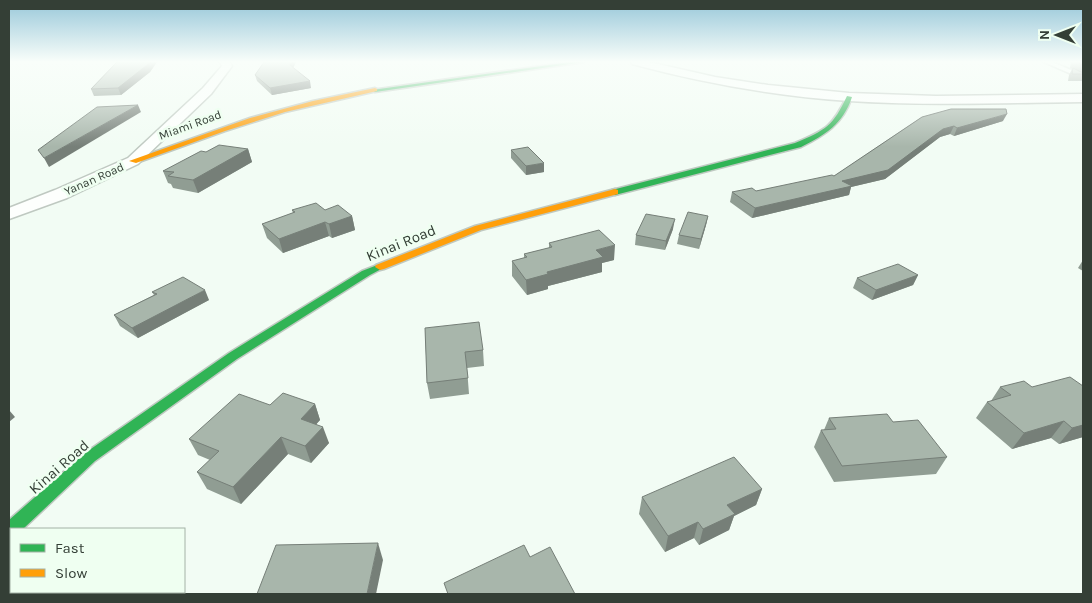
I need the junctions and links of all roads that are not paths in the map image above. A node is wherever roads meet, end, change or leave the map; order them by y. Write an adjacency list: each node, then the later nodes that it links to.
1 (208, 90): 6 (street, Yanan Road)
2 (371, 90): 6 (street, Miami Road)
3 (786, 90): 4 (street)
4 (848, 97): 5 (street); 8 (street, Kinai Road)
5 (1083, 98)
6 (133, 161): 7 (street, Yanan Road)
7 (9, 214)
8 (12, 528)

